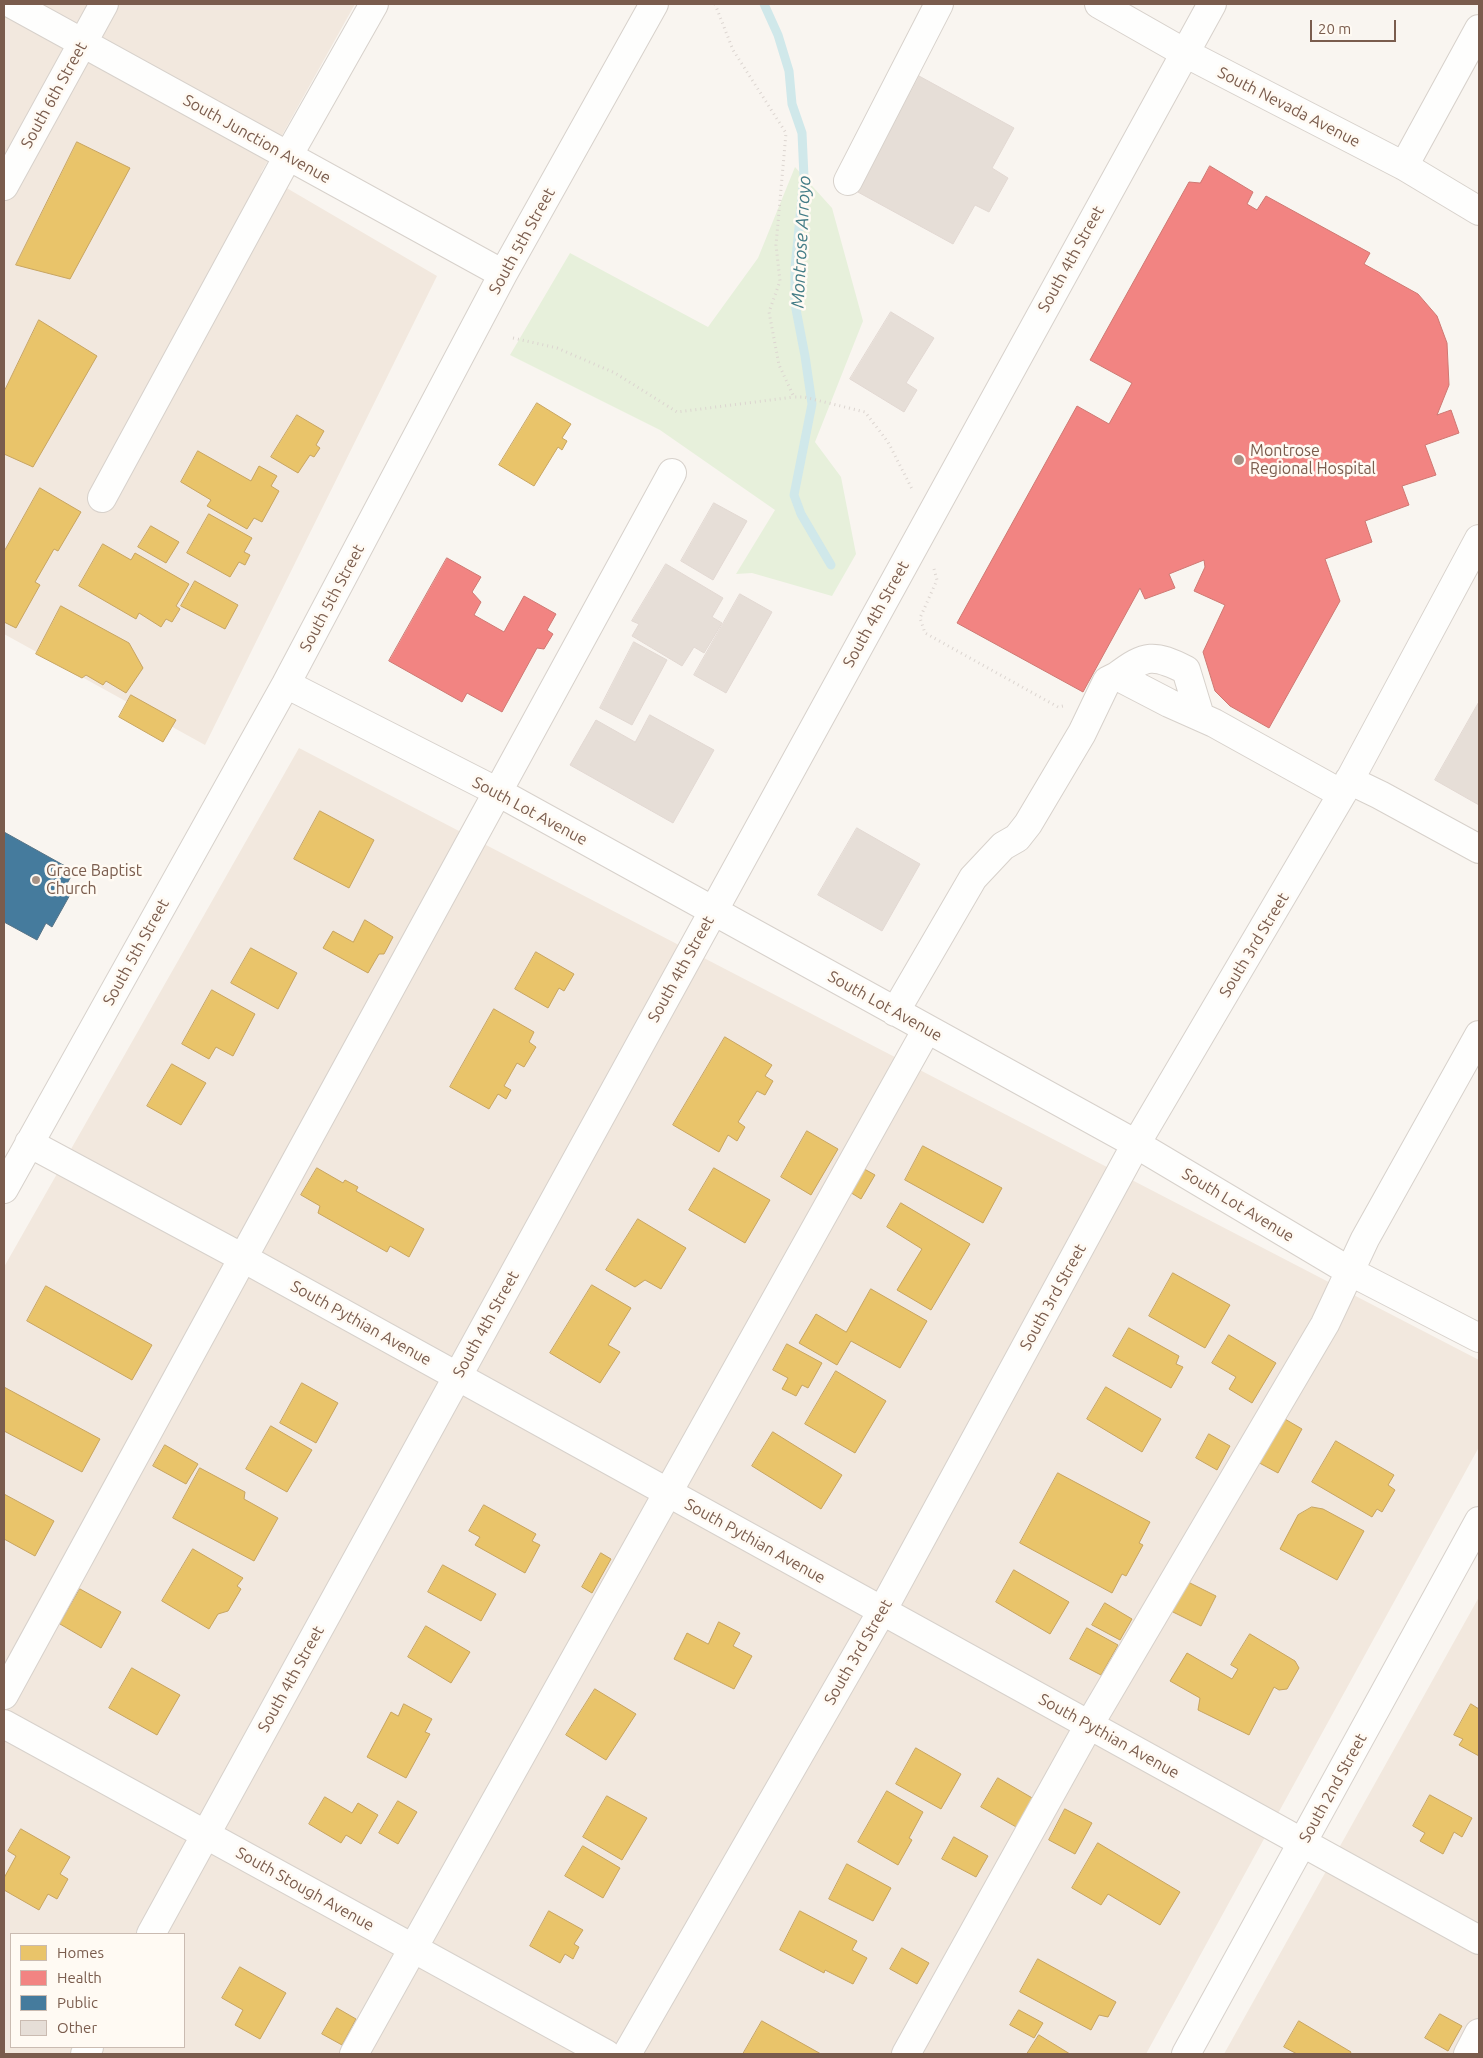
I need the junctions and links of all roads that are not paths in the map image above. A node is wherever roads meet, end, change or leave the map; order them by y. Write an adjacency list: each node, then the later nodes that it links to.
1 (12, 4): 9 (street, South Junction Avenue)
2 (104, 4): 9 (street, South 6th Street)
3 (374, 4): 11 (street)
4 (654, 4): 16 (street, South 5th Street)
5 (940, 4): 13 (street)
6 (1099, 4): 10 (street, South Nevada Avenue)
7 (1212, 4): 10 (street, South 4th Street)
8 (1479, 29): 12 (street)
9 (83, 42): 11 (street, South Junction Avenue); 14 (street, South 6th Street)
10 (1185, 53): 12 (street, South Nevada Avenue); 26 (street, South 4th Street)
11 (288, 156): 16 (street, South Junction Avenue); 18 (street)
12 (1404, 166): 15 (street, South Nevada Avenue)
13 (848, 181)
14 (4, 186)
15 (1479, 211)
16 (503, 274): 21 (street, South 5th Street)
17 (672, 473): 24 (street)
18 (102, 498)
19 (1479, 539): 23 (street, South 3rd Street)
20 (1117, 676): 22 (street); 22 (street); 27 (street)
21 (286, 684): 24 (street, South Lot Avenue); 30 (street, South 5th Street)
22 (1200, 716): 23 (street)
23 (1346, 787): 25 (street); 31 (street, South 3rd Street)
24 (498, 792): 26 (street, South Lot Avenue); 33 (street)
25 (1479, 849)
26 (713, 911): 27 (street, South Lot Avenue); 36 (street, South 4th Street)
27 (895, 1012): 28 (street, South Lot Avenue)
28 (927, 1029): 31 (street, South Lot Avenue); 37 (street)
29 (1479, 1036): 34 (street)
30 (29, 1143): 32 (street, South 5th Street); 33 (street, South Pythian Avenue)
31 (1136, 1144): 34 (street, South Lot Avenue); 39 (street, South 3rd Street)
32 (4, 1189)
33 (243, 1258): 36 (street, South Pythian Avenue); 40 (street)
34 (1351, 1272): 35 (street, South Lot Avenue); 42 (street)
35 (1479, 1338)
36 (457, 1376): 37 (street, South Pythian Avenue); 43 (street, South 4th Street)
37 (668, 1492): 39 (street, South Pythian Avenue); 47 (street)
38 (1479, 1521): 44 (street, South 2nd Street)
39 (882, 1611): 42 (street, South Pythian Avenue); 51 (street, South 3rd Street)
40 (4, 1695)
41 (4, 1724): 43 (street, South Stough Avenue)
42 (1089, 1725): 44 (street, South Pythian Avenue); 52 (street)
43 (205, 1834): 45 (street, South 4th Street); 47 (street, South Stough Avenue)
44 (1303, 1842): 46 (street, South Pythian Avenue); 53 (street, South 2nd Street)
45 (152, 1933)
46 (1479, 1940)
47 (413, 1948): 49 (street); 50 (street, South Stough Avenue)
48 (1479, 2033): 54 (street)
49 (354, 2054)
50 (606, 2054)
51 (627, 2054)
52 (906, 2054)
53 (1186, 2054)
54 (1468, 2054)

